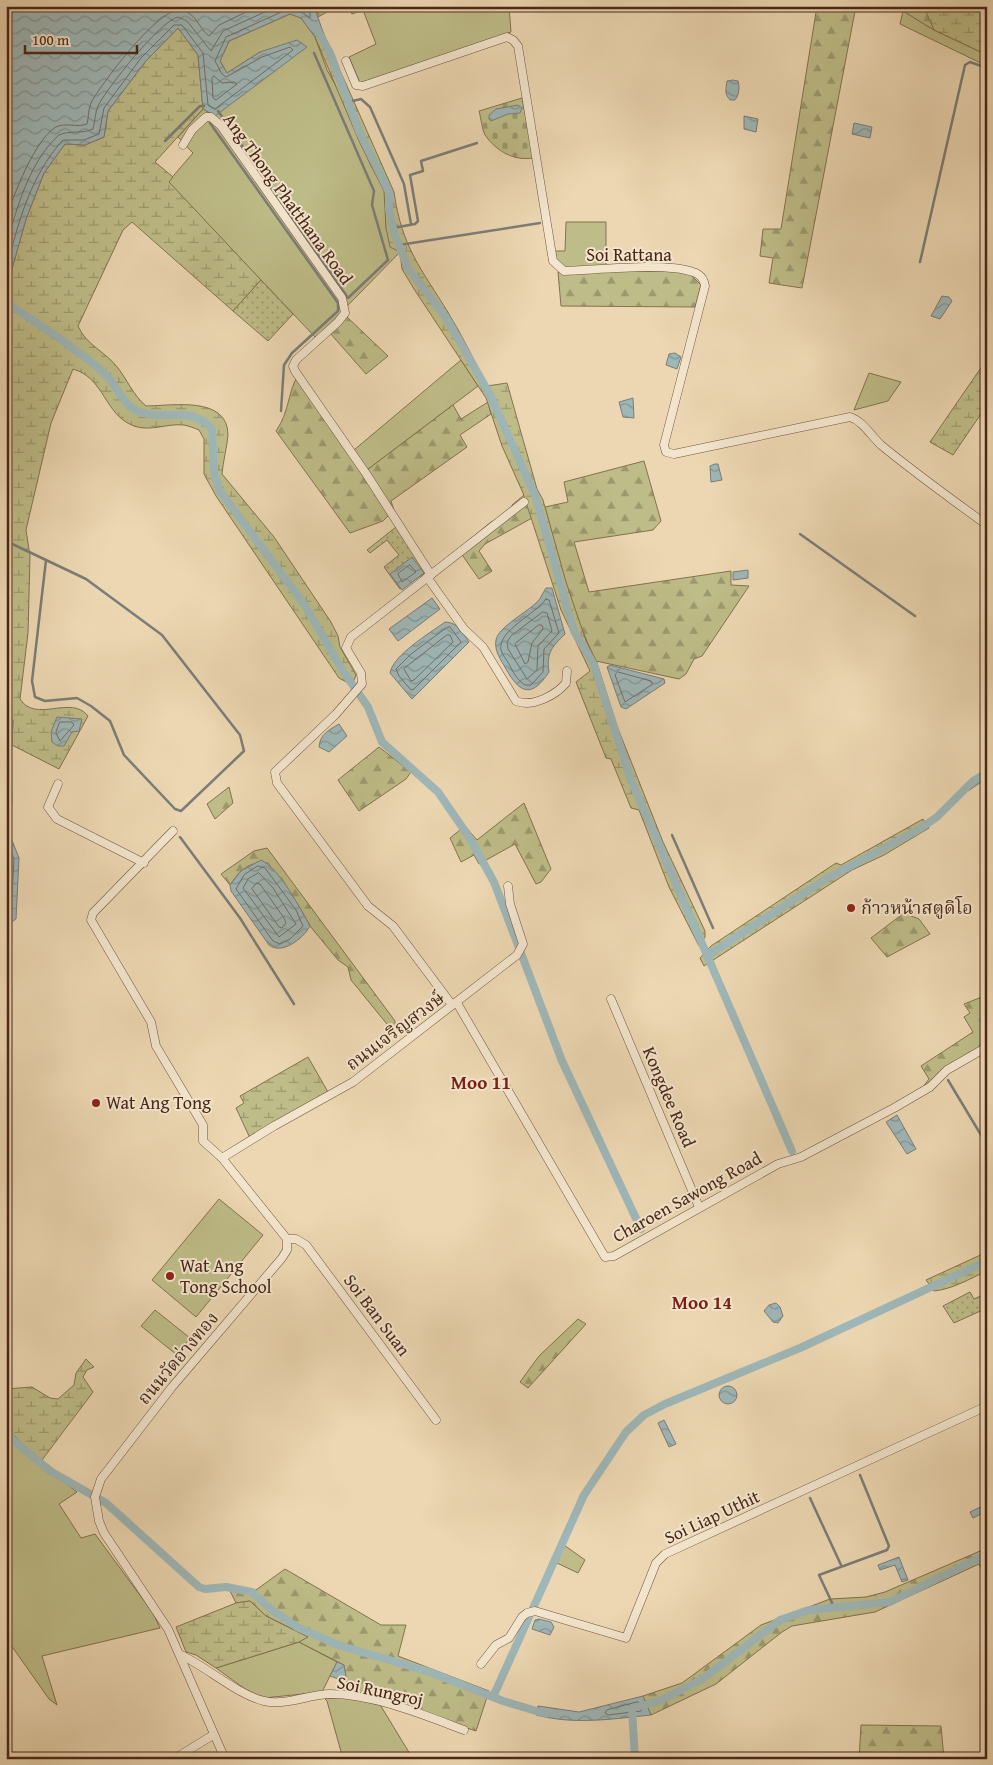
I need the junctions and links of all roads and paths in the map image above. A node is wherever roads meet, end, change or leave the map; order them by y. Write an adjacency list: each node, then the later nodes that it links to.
1 (346, 61): 4 (street, Soi Rattana)
2 (183, 145): 5 (street, Ang Thong Phatthana Road)
3 (524, 502): 5 (street)
4 (987, 525)
5 (429, 576): 6 (street, Ang Thong Phatthana Road); 12 (street)
6 (567, 671)
7 (58, 784): 9 (street)
8 (173, 831): 9 (street)
9 (144, 863): 14 (street)
10 (508, 886): 12 (street, ถนนเจริญสวงษ์)
11 (611, 1000): 15 (street, Kongdee Road)
12 (455, 1004): 14 (street, ถนนเจริญสวงษ์); 15 (street, Charoen Sawong Road)
13 (987, 1047): 15 (street, Charoen Sawong Road)
14 (222, 1158): 16 (street)
15 (699, 1207)
16 (287, 1239): 18 (street, Soi Ban Suan); 19 (street, ถนนวัดอ่างทอง)
17 (987, 1406): 20 (street, Soi Liap Uthit)
18 (436, 1420)
19 (181, 1655): 21 (street, Soi Rungroj); 22 (street, ถนนวัดอ่างทอง)
20 (481, 1664)
21 (464, 1730)
22 (213, 1735): 25 (street); 26 (street, ถนนวัดอ่างทอง)
23 (6, 1751): 24 (street)
24 (12, 1759)
25 (174, 1759)
26 (225, 1759)

